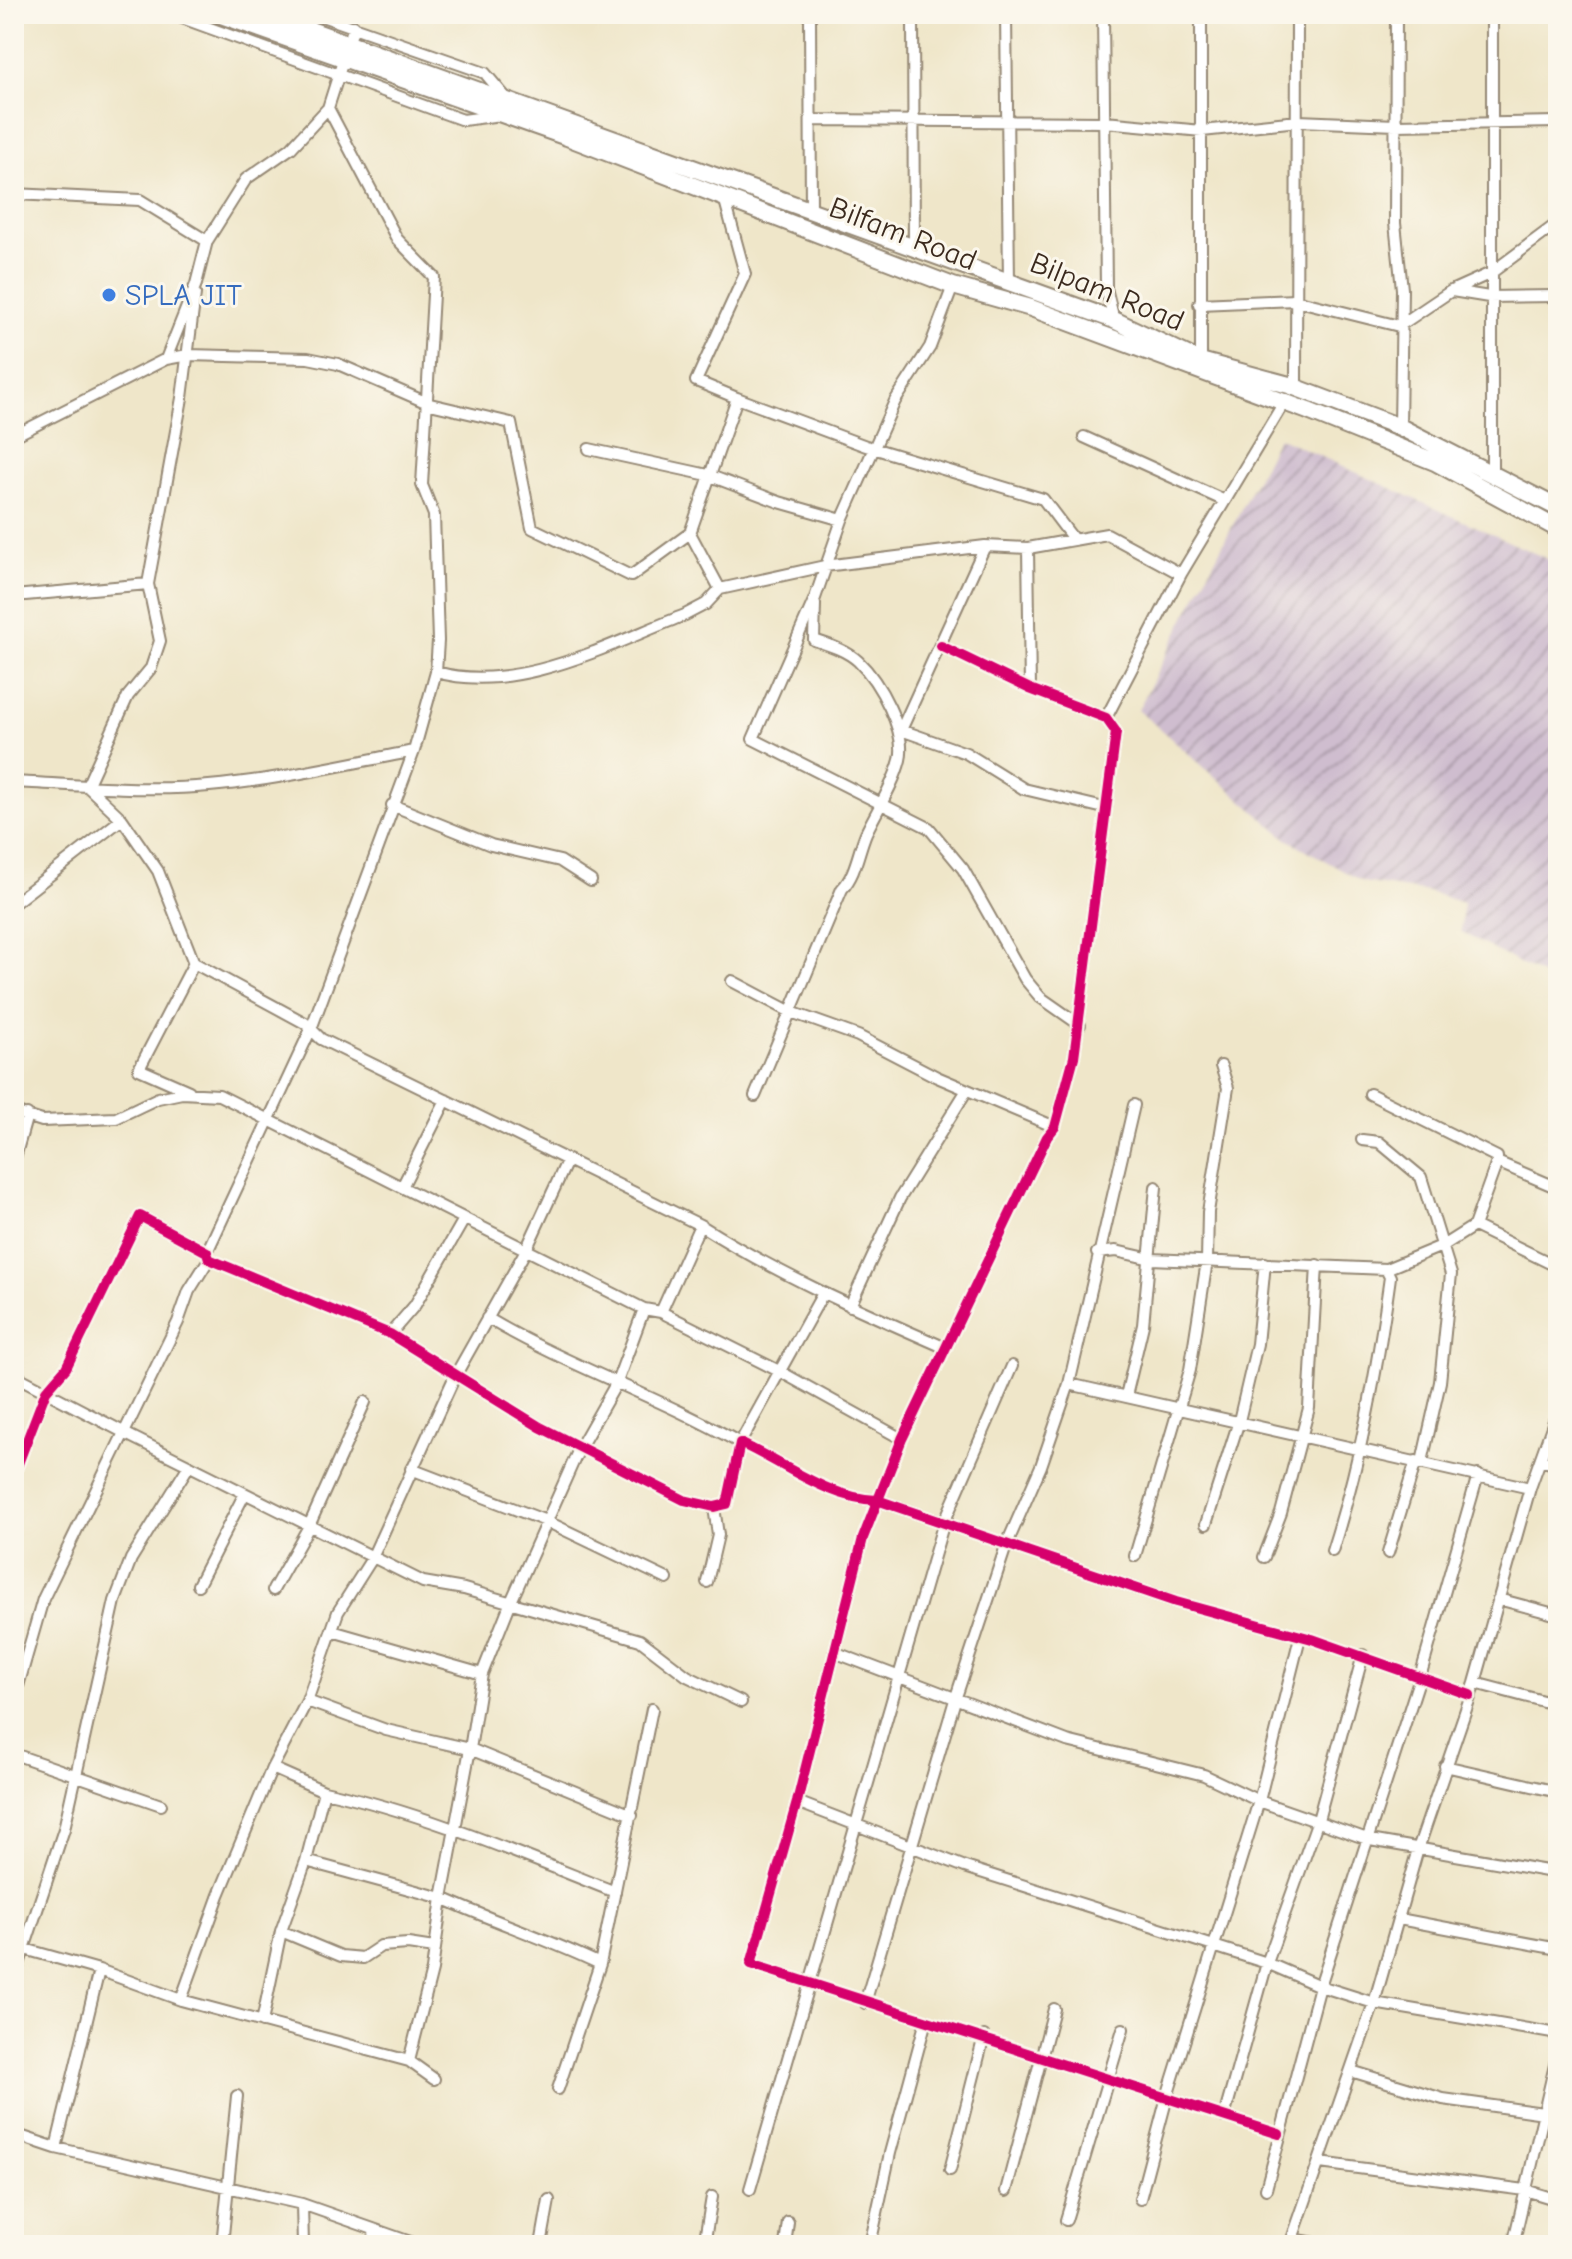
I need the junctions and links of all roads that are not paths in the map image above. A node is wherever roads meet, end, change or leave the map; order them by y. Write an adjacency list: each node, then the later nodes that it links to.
1 (171, 14): 13 (street)
2 (218, 14): 13 (main road)
3 (266, 14): 13 (main road, Bilpam Road)
4 (316, 14): 13 (street)
5 (810, 14): 16 (street)
6 (913, 14): 17 (street)
7 (1006, 14): 18 (street)
8 (1103, 14): 20 (street)
9 (1201, 14): 24 (street)
10 (1297, 14): 19 (street)
11 (1396, 14): 23 (street)
12 (1492, 14): 21 (street)
13 (347, 50): 14 (main road, Bilpam Road); 14 (street); 15 (street)
14 (504, 107): 26 (main road, Bilfam Road); 27 (main road, Bilpam Road)
15 (328, 108): 29 (street); 48 (street)
16 (811, 120): 17 (street); 27 (street)
17 (914, 120): 18 (street); 30 (street)
18 (1009, 120): 20 (street); 32 (street)
19 (1298, 121): 23 (street); 24 (street); 38 (street)
20 (1105, 122): 24 (street); 40 (street)
21 (1492, 122): 22 (street); 23 (street); 31 (street)
22 (1558, 122)
23 (1396, 125): 41 (street)
24 (1202, 131): 39 (street)
25 (14, 194): 29 (street)
26 (724, 197): 34 (main road, Bilfam Road); 46 (street)
27 (811, 212): 30 (main road, Bilpam Road)
28 (1558, 223): 31 (street)
29 (207, 241): 33 (street)
30 (914, 249): 32 (main road, Bilpam Road)
31 (1491, 273): 35 (street); 37 (street)
32 (1009, 283): 40 (main road, Bilpam Road)
33 (196, 284): 42 (street); 43 (street)
34 (953, 286): 44 (main road, Bilfam Road); 52 (street)
35 (1451, 291): 37 (street); 41 (street)
36 (1558, 296): 37 (street)
37 (1489, 297): 54 (street)
38 (1295, 300): 39 (street); 41 (street); 45 (street)
39 (1199, 304): 44 (street)
40 (1114, 320): 44 (main road, Bilpam Road)
41 (1399, 326): 49 (street)
42 (188, 355): 43 (street); 48 (street); 66 (street)
43 (166, 359): 50 (street)
44 (1202, 366): 45 (main road, Bilpam Road); 47 (main road, Bilfam Road)
45 (1293, 386): 47 (street); 49 (main road, Bilpam Road)
46 (737, 398): 52 (street); 55 (street)
47 (1284, 403): 56 (street); 59 (main road, Bilfam Road)
48 (430, 404): 60 (street); 71 (street)
49 (1400, 427): 54 (main road, Bilpam Road)
50 (14, 436)
51 (1084, 437): 56 (street)
52 (875, 446): 58 (street); 61 (street)
53 (589, 449): 55 (street)
54 (1492, 472): 57 (main road, Bilpam Road)
55 (708, 475): 58 (street); 60 (street)
56 (1223, 500): 65 (street)
57 (1558, 508)
58 (842, 520): 64 (street)
59 (1558, 529)
60 (690, 533): 67 (street)
61 (1074, 540): 63 (street); 65 (street)
62 (985, 546): 63 (street); 64 (street); 70 (street)
63 (1028, 548): 72 (street)
64 (825, 566): 67 (street); 69 (street)
65 (1181, 574): 73 (street)
66 (148, 584): 68 (street); 77 (street)
67 (720, 589): 71 (street)
68 (14, 596)
69 (815, 598): 74 (street); 78 (street)
70 (941, 646): 72 (street); 74 (street)
71 (436, 672): 75 (street)
72 (1030, 689): 73 (street)
73 (1106, 718): 80 (street)
74 (901, 730): 78 (street); 80 (street)
75 (414, 751): 77 (street); 79 (street)
76 (14, 782): 77 (street)
77 (87, 786): 81 (street)
78 (881, 802): 86 (street); 87 (street)
79 (392, 805): 82 (street); 88 (street)
80 (1104, 808): 87 (street)
81 (122, 819): 83 (street); 84 (street)
82 (591, 881)
83 (14, 903)
84 (194, 963): 88 (street); 92 (street)
85 (732, 981): 86 (street)
86 (791, 1012): 90 (street); 93 (street)
87 (1080, 1025): 99 (street)
88 (311, 1029): 94 (street); 98 (street)
89 (1221, 1066): 115 (street)
90 (967, 1090): 99 (street); 121 (street)
91 (1370, 1094): 103 (street)
92 (199, 1095): 97 (street); 98 (street)
93 (755, 1096)
94 (446, 1100): 102 (street); 104 (street)
95 (1134, 1105): 112 (street)
96 (14, 1112): 97 (street)
97 (27, 1115): 101 (street)
98 (268, 1119): 104 (street); 113 (street)
99 (1055, 1127): 126 (street)
100 (1362, 1140): 110 (street)
101 (14, 1161)
102 (567, 1161): 108 (street); 111 (street)
103 (1497, 1162): 106 (street); 109 (street)
104 (402, 1187): 111 (street)
105 (1156, 1187): 114 (street)
106 (1558, 1188)
107 (463, 1221): 125 (street)
108 (700, 1225): 120 (street); 123 (street)
109 (1474, 1226): 110 (street); 118 (street)
110 (1444, 1245): 119 (street); 145 (street)
111 (526, 1250): 122 (street); 124 (street)
112 (1097, 1253): 114 (street); 132 (street)
113 (208, 1256): 125 (street); 133 (street); 139 (street)
114 (1151, 1259): 115 (street); 134 (street)
115 (1207, 1261): 116 (street); 136 (street)
116 (1265, 1263): 117 (street); 138 (street)
117 (1317, 1265): 119 (street); 140 (street)
118 (1558, 1267)
119 (1386, 1269): 144 (street)
120 (822, 1295): 121 (street); 128 (street)
121 (850, 1306): 126 (street)
122 (644, 1309): 123 (street); 131 (street)
123 (661, 1312): 128 (street)
124 (487, 1318): 130 (street); 131 (street)
125 (390, 1334): 130 (street)
126 (946, 1348): 141 (street)
127 (1012, 1366): 158 (street)
128 (781, 1372): 141 (street); 142 (street)
129 (14, 1375): 133 (street)
130 (455, 1376): 143 (street); 149 (street)
131 (617, 1382): 142 (street); 143 (street)
132 (1069, 1384): 134 (street); 160 (street)
133 (46, 1391): 139 (street); 150 (street)
134 (1126, 1396): 136 (street)
135 (365, 1402): 159 (street)
136 (1177, 1406): 138 (street); 163 (street)
137 (1558, 1410): 146 (street)
138 (1239, 1421): 140 (street); 157 (street)
139 (122, 1432): 148 (street); 165 (street); 182 (street)
140 (1301, 1435): 144 (street); 164 (street)
141 (902, 1439): 154 (street)
142 (740, 1443): 154 (street); 155 (street)
143 (579, 1449): 155 (street); 156 (street)
144 (1362, 1449): 145 (street); 161 (street)
145 (1419, 1461): 151 (street); 162 (street)
146 (1541, 1461): 147 (street); 152 (street)
147 (1558, 1464)
148 (188, 1467): 153 (street); 192 (street)
149 (411, 1469): 156 (street); 165 (street)
150 (14, 1474)
151 (1478, 1475): 152 (street); 178 (street)
152 (1530, 1488): 170 (street)
153 (244, 1495): 159 (street); 168 (street)
154 (877, 1500): 158 (street); 175 (street)
155 (714, 1507): 167 (street)
156 (546, 1521): 166 (street); 171 (street)
157 (1206, 1524)
158 (943, 1525): 160 (street); 179 (street)
159 (308, 1528): 165 (street); 169 (street)
160 (1006, 1546): 174 (street); 183 (street)
161 (1332, 1551)
162 (1388, 1553)
163 (1135, 1556)
164 (1264, 1557)
165 (371, 1560): 171 (street); 173 (street)
166 (667, 1579)
167 (707, 1582)
168 (198, 1585)
169 (273, 1590)
170 (1498, 1599): 172 (street); 180 (street)
171 (510, 1604): 177 (street); 185 (street)
172 (1558, 1615)
173 (332, 1631): 177 (street); 184 (street)
174 (1300, 1637): 176 (street); 195 (street)
175 (834, 1652): 179 (street); 196 (street)
176 (1363, 1655): 178 (street); 199 (street)
177 (482, 1674): 188 (street)
178 (1420, 1677): 181 (street); 202 (street)
179 (897, 1678): 183 (street); 200 (street)
180 (1475, 1683): 181 (street); 186 (street)
181 (1470, 1695): 190 (street)
182 (14, 1700)
183 (955, 1700): 195 (street); 203 (street)
184 (307, 1701): 188 (street); 191 (street)
185 (741, 1702)
186 (1558, 1705)
187 (652, 1709): 198 (street)
188 (470, 1749): 198 (street); 201 (street)
189 (14, 1754): 192 (street)
190 (1445, 1766): 194 (street); 204 (street)
191 (272, 1768): 193 (street); 221 (street)
192 (77, 1775): 197 (street); 212 (street)
193 (324, 1791): 201 (street); 205 (street)
194 (1558, 1792)
195 (1259, 1801): 199 (street); 211 (street)
196 (797, 1802): 200 (street); 219 (street)
197 (161, 1805)
198 (632, 1815): 207 (street)
199 (1318, 1820): 202 (street); 215 (street)
200 (855, 1823): 203 (street); 219 (street)
201 (457, 1829): 207 (street); 208 (street)
202 (1370, 1840): 204 (street); 220 (street)
203 (912, 1844): 211 (street); 222 (street)
204 (1418, 1849): 206 (street); 209 (street)
205 (306, 1861): 208 (street); 210 (street)
206 (1558, 1873)
207 (615, 1892): 216 (street)
208 (442, 1898): 213 (street); 216 (street)
209 (1399, 1919): 214 (street); 223 (street)
210 (281, 1931): 213 (street); 225 (street)
211 (1212, 1945): 215 (street); 236 (street)
212 (19, 1948): 217 (street); 218 (street)
213 (434, 1948): 231 (street)
214 (1558, 1949)
215 (1267, 1963): 220 (street); 239 (street)
216 (600, 1964): 234 (street)
217 (99, 1970): 221 (street); 242 (street)
218 (14, 1979)
219 (808, 1982): 222 (street); 246 (street)
220 (1320, 1986): 223 (street); 241 (street)
221 (181, 2000): 225 (street)
222 (865, 2003): 236 (street)
223 (1374, 2003): 229 (street); 232 (street)
224 (1054, 2009): 249 (street)
225 (262, 2022): 231 (street)
226 (925, 2024): 266 (street)
227 (1123, 2029): 255 (street)
228 (985, 2034): 244 (street)
229 (1558, 2034)
230 (1558, 2052): 237 (street)
231 (409, 2061): 233 (street)
232 (1351, 2071): 237 (street); 243 (street)
233 (434, 2079)
234 (558, 2089)
235 (237, 2096): 245 (street)
236 (1167, 2097): 239 (street); 251 (street)
237 (1541, 2112): 238 (street); 248 (street)
238 (1558, 2115)
239 (1224, 2117): 241 (street)
240 (14, 2134): 242 (street)
241 (1279, 2134): 247 (street)
242 (56, 2148): 245 (street)
243 (1320, 2163): 248 (street); 258 (street)
244 (950, 2170)
245 (226, 2186): 254 (street); 259 (street)
246 (750, 2189)
247 (1266, 2189)
248 (1525, 2190): 253 (street); 268 (street)
249 (1006, 2191)
250 (712, 2197): 264 (street)
251 (1140, 2199)
252 (549, 2200): 263 (street)
253 (1558, 2200)
254 (302, 2204): 257 (street); 260 (street)
255 (1066, 2220)
256 (788, 2222): 265 (street)
257 (374, 2230): 261 (street); 262 (street)
258 (1292, 2242): 267 (street)
259 (222, 2245)
260 (303, 2245)
261 (375, 2245)
262 (419, 2245)
263 (541, 2245)
264 (704, 2245)
265 (785, 2245)
266 (870, 2245)
267 (1325, 2245)
268 (1513, 2245)

